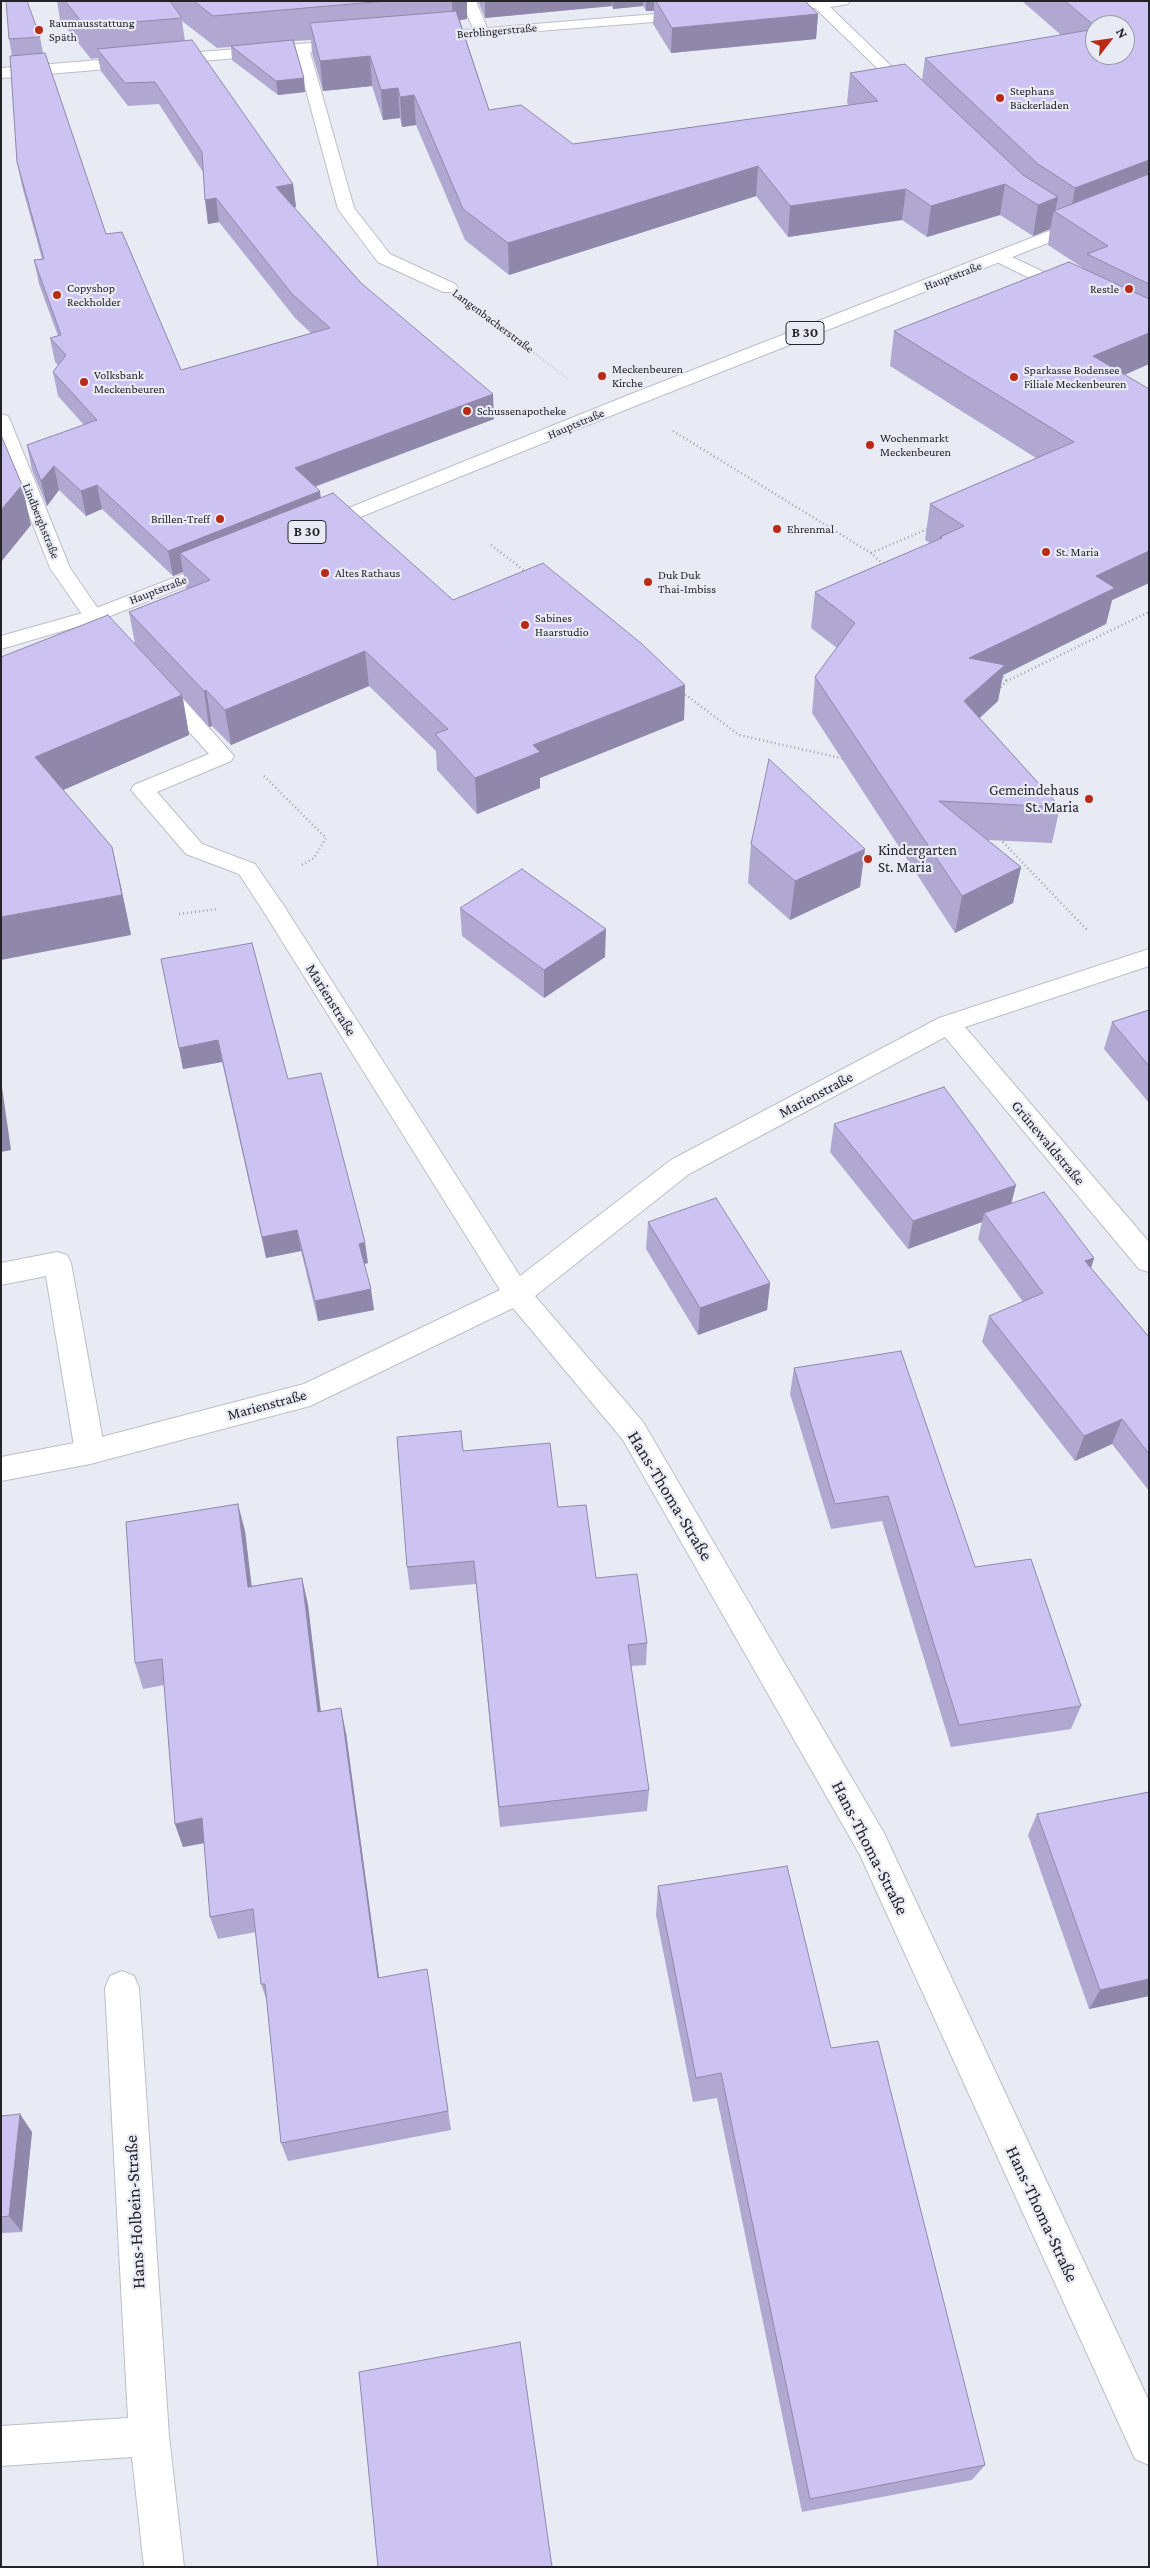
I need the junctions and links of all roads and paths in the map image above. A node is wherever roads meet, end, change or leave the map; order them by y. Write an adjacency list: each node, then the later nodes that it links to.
1 (469, 1): 6 (street)
2 (843, 1): 3 (street)
3 (817, 3): 4 (street); 11 (street)
4 (759, 9)
5 (709, 13): 6 (street, Berblingerstraße)
6 (482, 32): 7 (street, Berblingerstraße)
7 (417, 38)
8 (359, 43): 9 (street)
9 (302, 48): 10 (street); 16 (street, Langenbacherstraße)
10 (1, 73)
11 (927, 108)
12 (1149, 197): 14 (street, Hauptstraße / B 30)
13 (1054, 220): 14 (street)
14 (1069, 229): 15 (street, Hauptstraße / B 30)
15 (1001, 257): 17 (street); 18 (street, Hauptstraße / B 30)
16 (449, 288): 18 (path, Langenbacherstraße)
17 (1088, 301)
18 (609, 410): 22 (street, Hauptstraße / B 30)
19 (1, 420): 29 (street, Lindberghstraße)
20 (673, 431): 24 (path)
21 (934, 526): 24 (path)
22 (305, 533)
23 (491, 545): 27 (path)
24 (871, 553): 26 (path)
25 (237, 559): 29 (street, Hauptstraße)
26 (885, 566)
27 (530, 575)
28 (1149, 612): 34 (path)
29 (93, 616): 30 (street, Lindberghstraße); 31 (street, Hauptstraße)
30 (110, 632)
31 (1, 643)
32 (1000, 674): 34 (path)
33 (150, 676): 37 (street)
34 (1007, 681): 36 (path)
35 (677, 688): 38 (path)
36 (994, 694)
37 (223, 756): 40 (path); 40 (street, Marienstraße)
38 (853, 759)
39 (994, 833): 42 (path)
40 (257, 884): 46 (street, Marienstraße)
41 (1149, 957): 42 (street, Marienstraße)
42 (1121, 965): 43 (street, Marienstraße)
43 (948, 1024): 44 (street, Grünewaldstraße); 46 (street, Marienstraße)
44 (1149, 1261)
45 (1, 1274): 47 (street)
46 (517, 1294): 47 (street, Marienstraße); 51 (street, Hans-Thoma-Straße)
47 (90, 1452): 48 (street, Marienstraße)
48 (1, 1470)
49 (122, 1988): 50 (street, Hans-Holbein-Straße)
50 (149, 2436): 52 (street); 53 (street, Hans-Holbein-Straße)
51 (1149, 2445)
52 (1, 2446)
53 (164, 2567)

